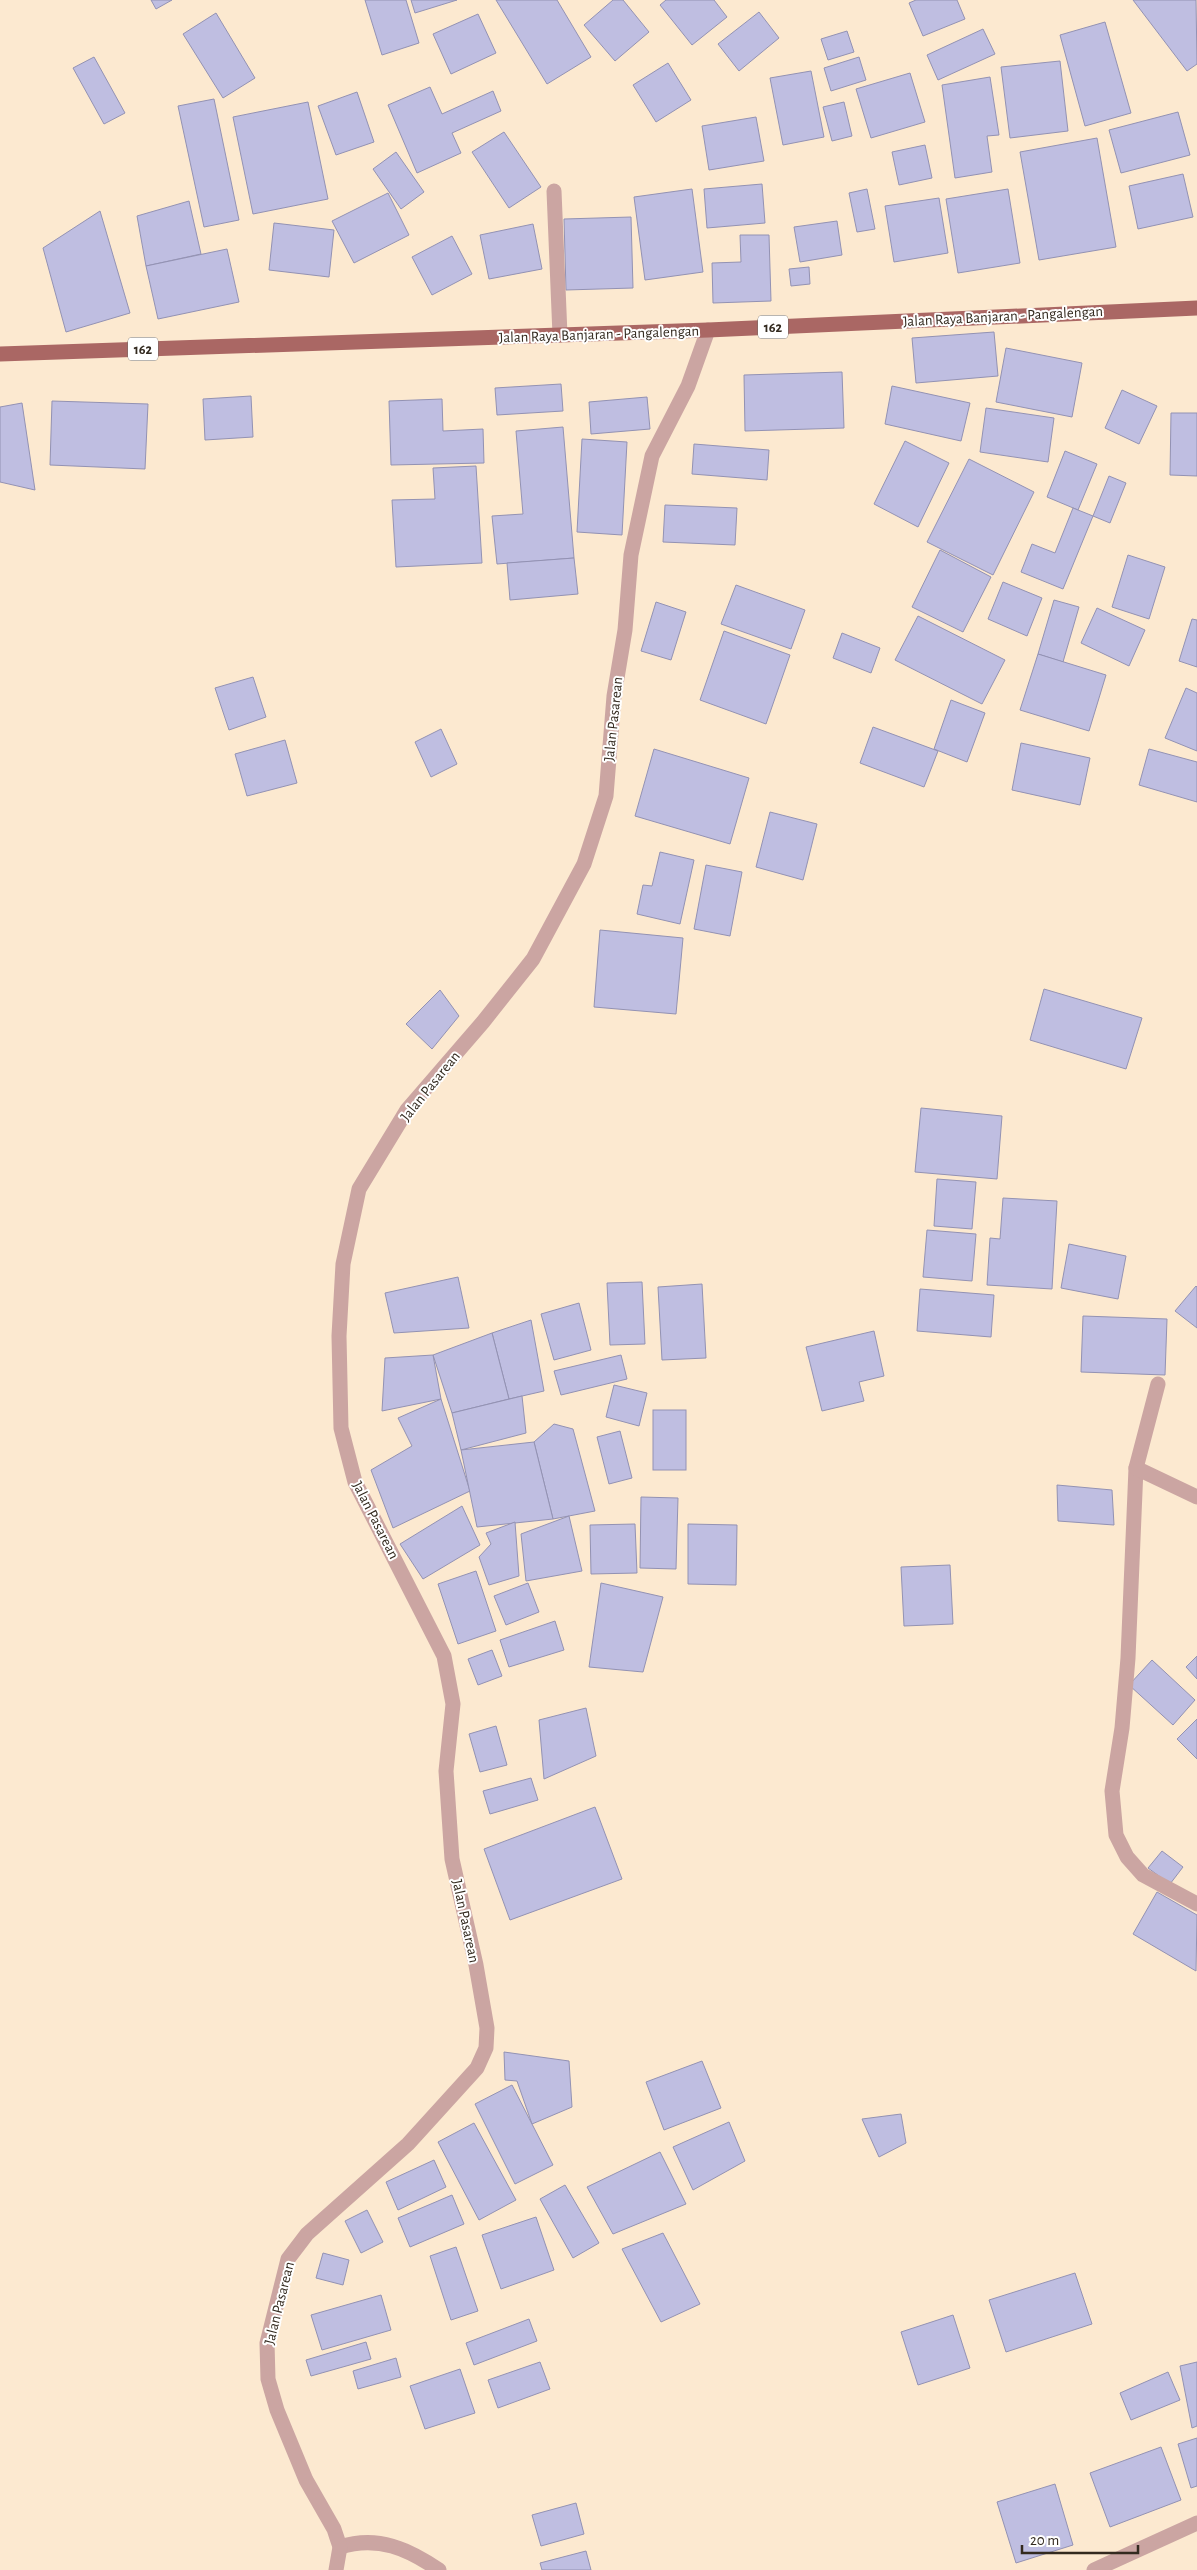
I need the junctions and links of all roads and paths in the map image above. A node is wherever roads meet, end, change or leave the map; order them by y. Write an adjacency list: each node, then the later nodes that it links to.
1 (554, 190): 4 (street)
2 (1197, 308): 3 (main road, Jalan Raya Banjaran - Pangalengan / 162)
3 (708, 330): 4 (main road, Jalan Raya Banjaran - Pangalengan / 162); 11 (street, Jalan Pasarean)
4 (560, 335): 5 (main road, Jalan Raya Banjaran - Pangalengan / 162)
5 (0, 354)
6 (1158, 1384): 7 (street)
7 (1136, 1468): 8 (street); 9 (street)
8 (1197, 1497)
9 (1197, 1904)
10 (1197, 2523): 14 (street)
11 (340, 2547): 12 (street); 13 (street)
12 (336, 2570)
13 (439, 2570)
14 (1094, 2570)

